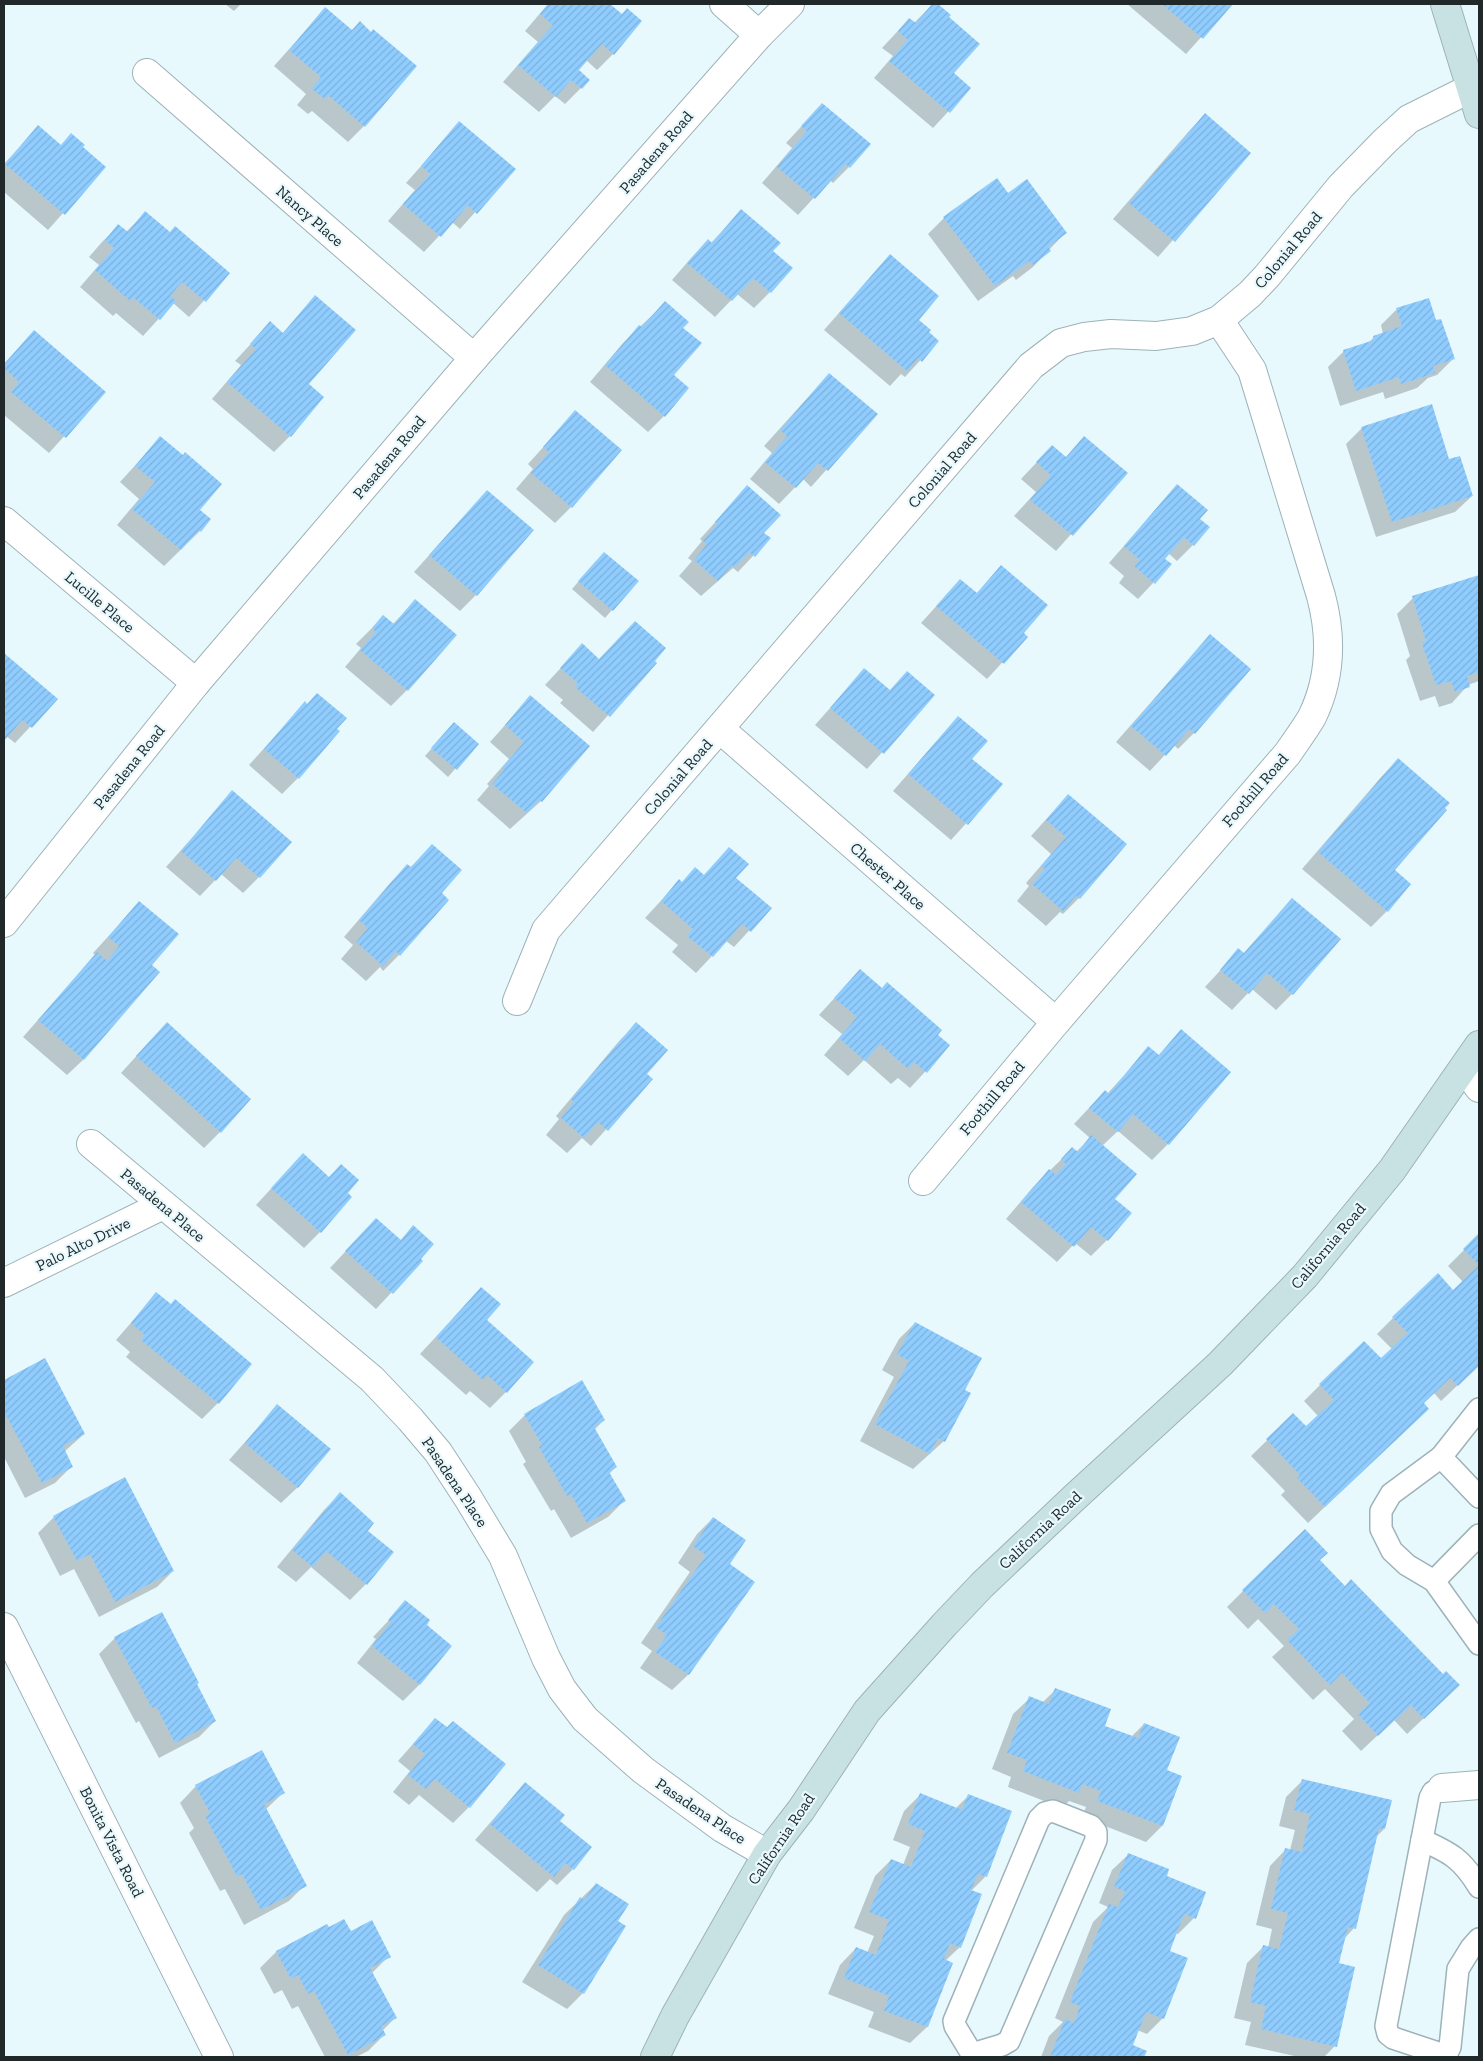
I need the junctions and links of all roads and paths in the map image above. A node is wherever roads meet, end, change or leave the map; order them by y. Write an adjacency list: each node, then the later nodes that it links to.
1 (724, 4): 4 (street)
2 (790, 4): 4 (street, Pasadena Road)
3 (1445, 4): 6 (main road)
4 (759, 35): 9 (street, Pasadena Road)
5 (147, 73): 9 (street, Nancy Place)
6 (1471, 88): 7 (main road); 8 (street, Colonial Road)
7 (1479, 114)
8 (1218, 320): 12 (street, Colonial Road); 15 (street, Foothill Road)
9 (474, 358): 11 (street, Pasadena Road)
10 (4, 521): 11 (street, Lucille Place)
11 (196, 683): 13 (street, Pasadena Road)
12 (720, 729): 14 (street, Colonial Road); 15 (street, Chester Place)
13 (4, 923)
14 (518, 1001)
15 (1056, 1022): 19 (street, Foothill Road)
16 (1479, 1045): 17 (main road, California Road)
17 (1474, 1078): 32 (main road, California Road)
18 (91, 1144): 20 (street, Pasadena Place)
19 (923, 1182)
20 (163, 1205): 21 (street, Palo Alto Drive); 32 (street, Pasadena Place)
21 (4, 1283)
22 (1479, 1409): 23 (lane)
23 (1442, 1457): 24 (lane); 26 (lane)
24 (1479, 1496)
25 (1479, 1535): 26 (lane)
26 (1434, 1581): 28 (lane)
27 (4, 1627): 36 (street, Bonita Vista Road)
28 (1479, 1644)
29 (1479, 1786): 30 (street)
30 (1442, 1788): 31 (lane)
31 (1422, 1840): 33 (lane); 34 (lane)
32 (767, 1854): 37 (main road, California Road)
33 (1479, 1887)
34 (1479, 1939)
35 (971, 2056): 35 (lane)
36 (220, 2057)
37 (655, 2057)

